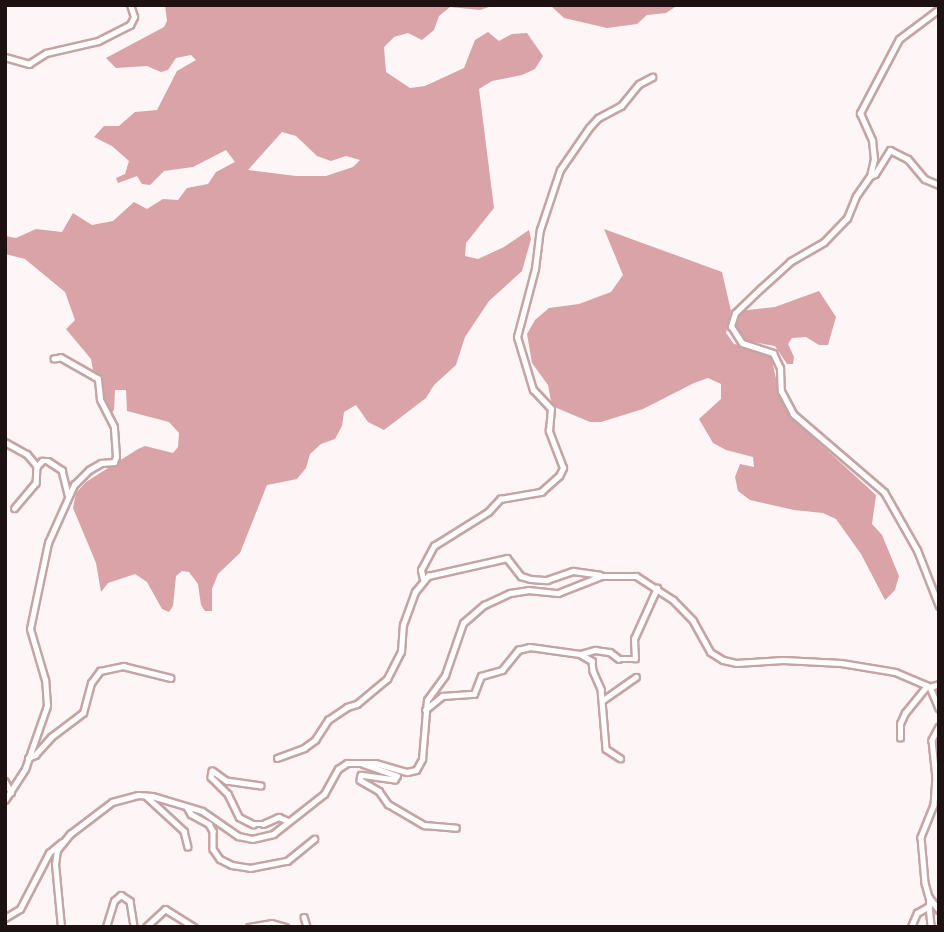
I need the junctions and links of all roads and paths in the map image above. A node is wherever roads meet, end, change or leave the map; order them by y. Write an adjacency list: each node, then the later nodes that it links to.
1 (130, 5): 3 (street)
2 (939, 9): 5 (street)
3 (5, 57)
4 (652, 77): 13 (street)
5 (870, 176): 6 (street); 15 (street)
6 (939, 185)
7 (54, 359): 10 (street)
8 (5, 442): 9 (street)
9 (37, 467): 10 (street); 11 (street)
10 (68, 495): 28 (street)
11 (15, 509)
12 (601, 576): 13 (street); 14 (street); 23 (street)
13 (423, 579): 29 (street)
14 (657, 588): 16 (street); 20 (street)
15 (939, 607)
16 (580, 654): 21 (street); 23 (street)
17 (636, 677): 21 (street)
18 (171, 678): 28 (street)
19 (939, 684): 20 (street)
20 (928, 687): 22 (street); 24 (street)
21 (602, 701): 30 (street)
22 (939, 708)
23 (425, 711): 31 (street)
24 (905, 713): 25 (street); 27 (street)
25 (910, 721)
26 (939, 727): 43 (street)
27 (900, 738)
28 (28, 758): 34 (street)
29 (277, 758)
30 (620, 758)
31 (356, 762): 38 (street); 39 (street)
32 (5, 780): 34 (street)
33 (261, 786): 38 (street)
34 (10, 792): 36 (street)
35 (145, 795): 37 (street); 41 (street); 42 (street)
36 (5, 800)
37 (187, 807): 38 (street); 40 (street)
38 (288, 821)
39 (456, 828)
40 (314, 839)
41 (62, 842): 47 (street); 50 (street)
42 (188, 847)
43 (929, 897): 44 (street); 45 (street)
44 (929, 906): 49 (street); 58 (street)
45 (939, 910)
46 (304, 917): 57 (street)
47 (5, 918)
48 (187, 925): 53 (street); 54 (street)
49 (931, 925)
50 (61, 927)
51 (106, 927): 52 (street)
52 (134, 927)
53 (146, 927)
54 (194, 927)
55 (249, 927): 56 (street)
56 (285, 927)
57 (307, 927)
58 (911, 927)

